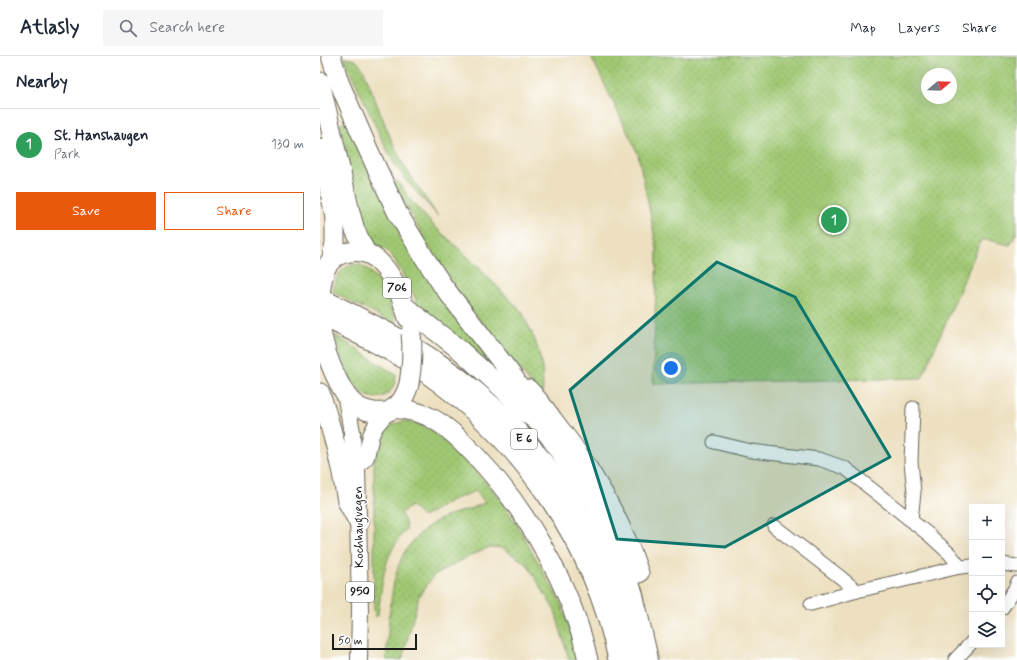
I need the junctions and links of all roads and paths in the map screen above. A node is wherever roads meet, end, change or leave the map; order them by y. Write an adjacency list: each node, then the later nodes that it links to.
1 (331, 56): 13 (highway, E 6)
2 (320, 82): 4 (highway, 706)
3 (320, 148): 5 (highway)
4 (366, 253): 5 (highway); 7 (highway, 706)
5 (326, 263): 6 (highway)
6 (320, 294): 35 (highway, E 6)
7 (404, 306): 17 (highway, 706, bridge); 18 (highway, E 6)
8 (320, 315): 34 (highway, E 6)
9 (320, 322): 10 (highway)
10 (320, 327): 12 (highway)
11 (320, 354): 12 (highway)
12 (334, 373): 15 (highway)
13 (514, 378): 18 (highway, E 6); 37 (highway, E 6)
14 (320, 392): 22 (highway)
15 (345, 393): 17 (highway); 20 (main road, Kochhaugvegen / 950)
16 (913, 408): 21 (street)
17 (391, 410): 20 (main road); 33 (highway)
18 (536, 420): 36 (highway, E 6)
19 (714, 442): 21 (street)
20 (357, 466): 22 (main road, Kochhaugvegen / 950)
21 (911, 520): 26 (street)
22 (359, 523): 32 (main road, Kochhaugvegen / 950)
23 (774, 526): 28 (street)
24 (1005, 564): 25 (street)
25 (1017, 566)
26 (966, 567): 28 (street)
27 (1017, 586): 30 (street)
28 (857, 591): 29 (street)
29 (811, 604)
30 (1005, 604)
31 (969, 645): 38 (street)
32 (358, 660)
33 (588, 660)
34 (618, 660)
35 (635, 660)
36 (648, 660)
37 (661, 660)
38 (955, 660)

